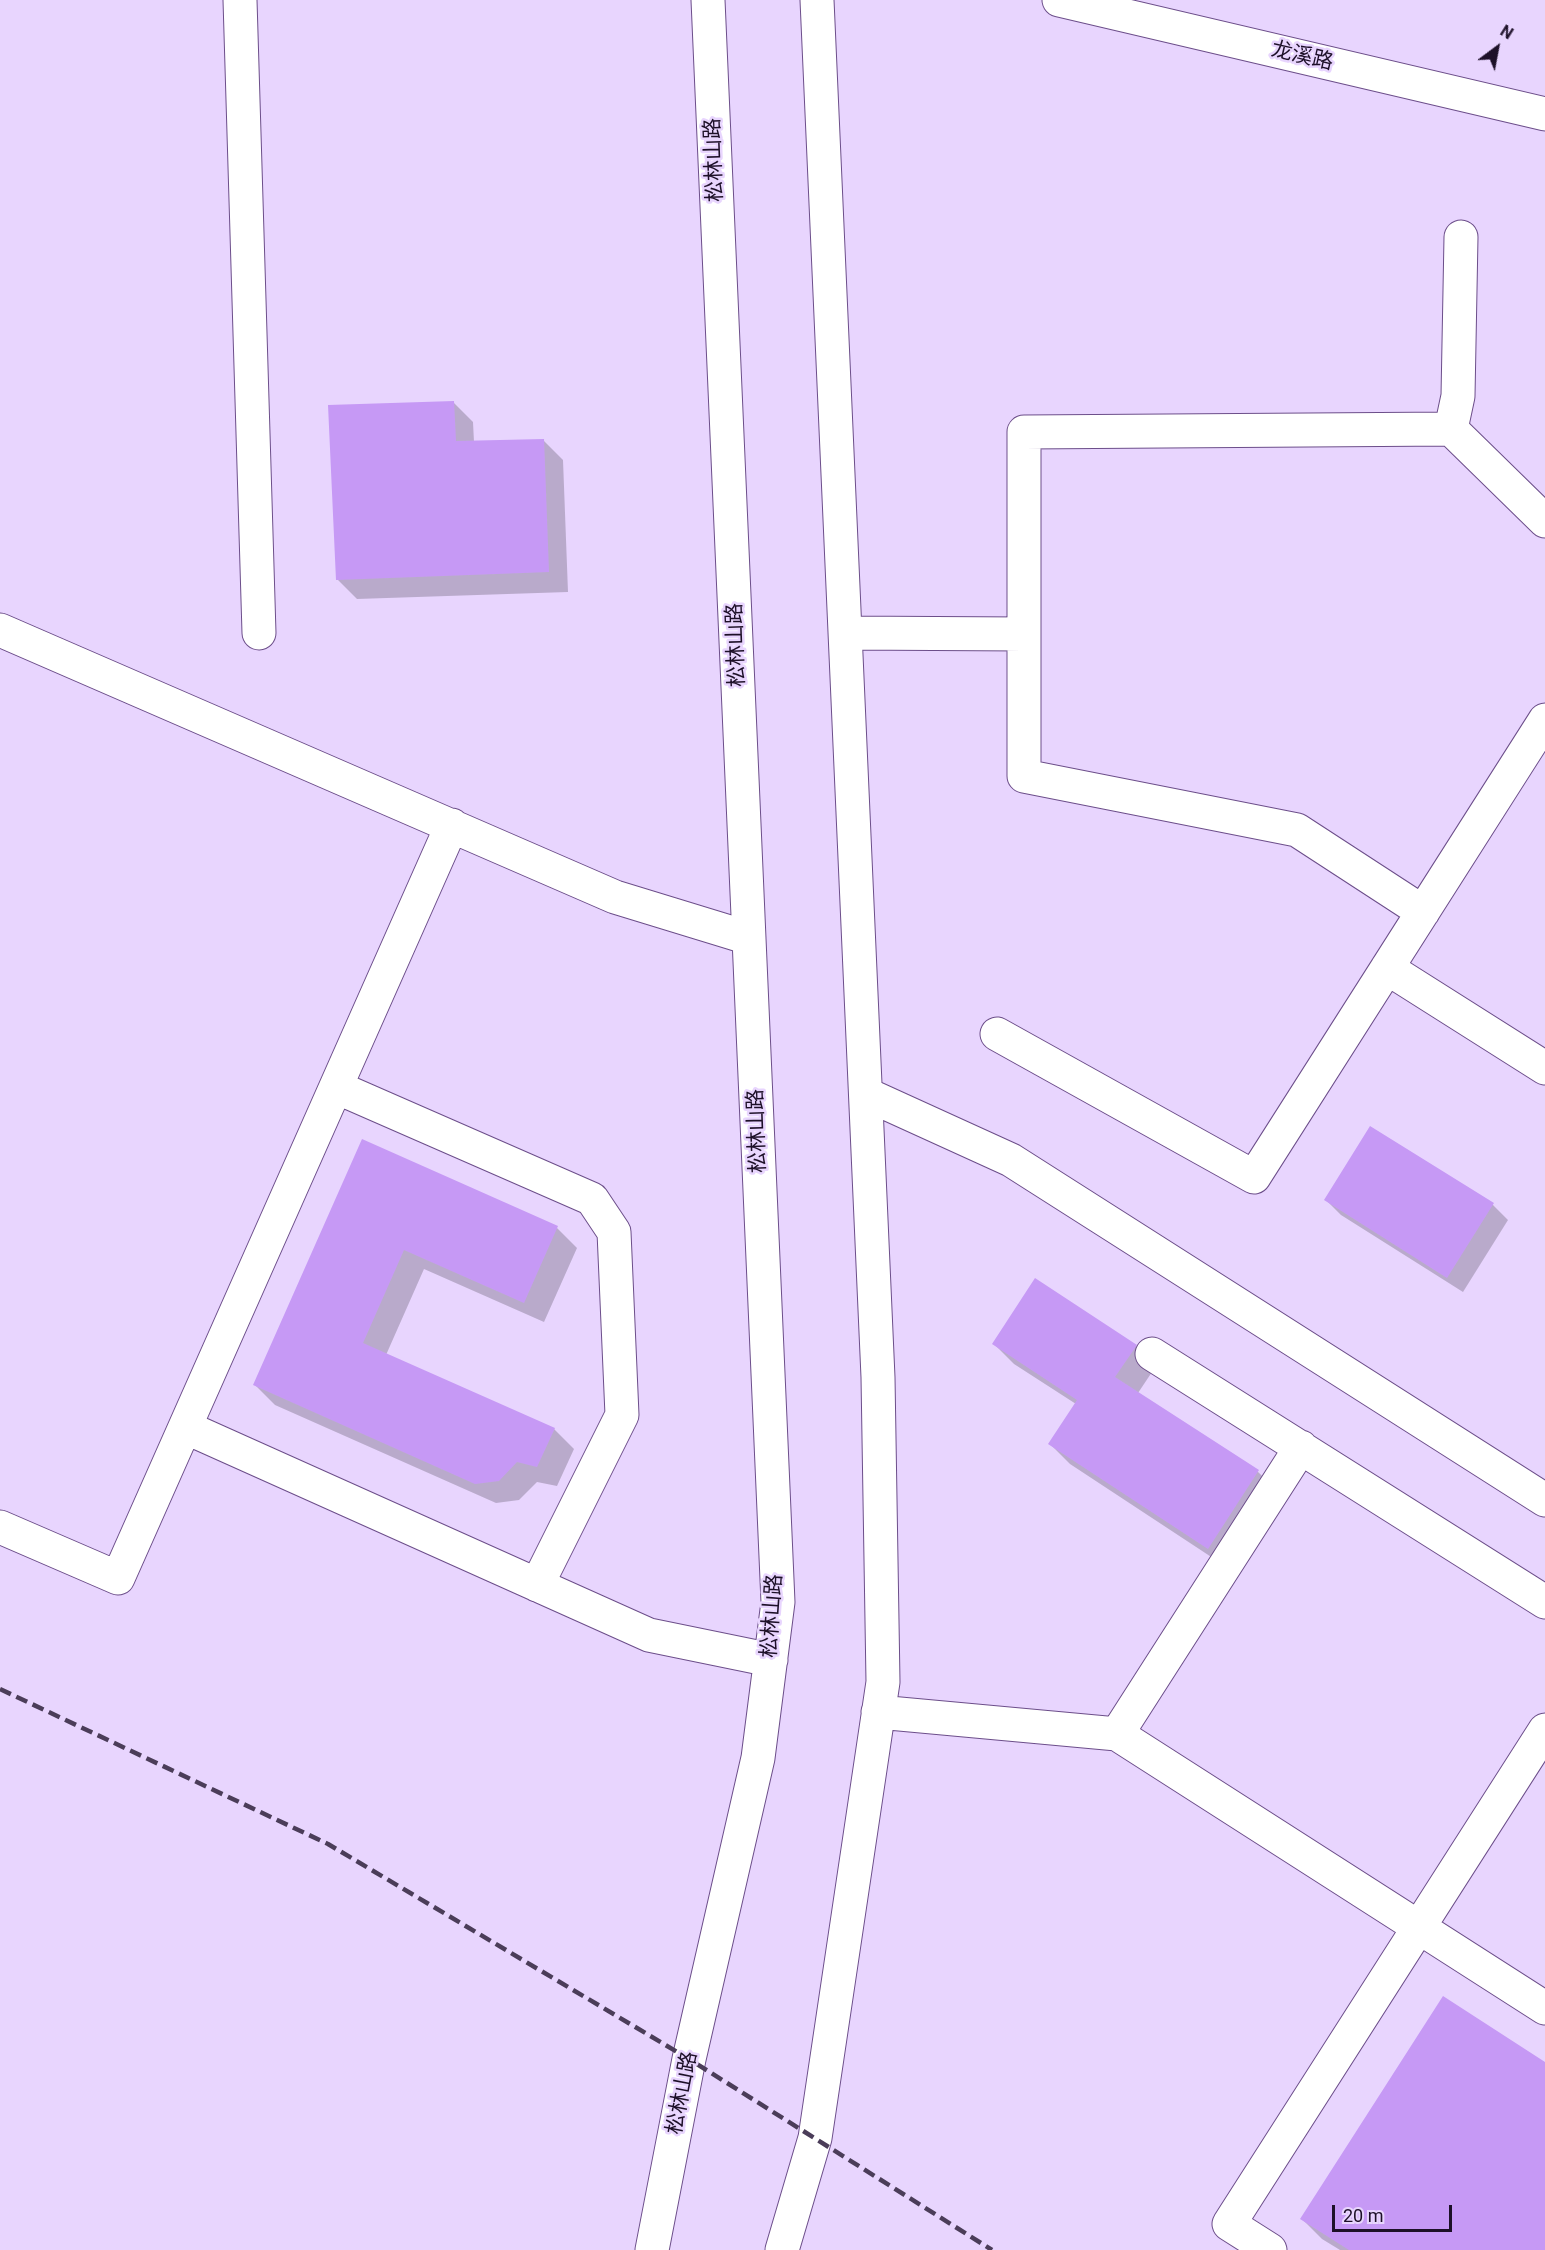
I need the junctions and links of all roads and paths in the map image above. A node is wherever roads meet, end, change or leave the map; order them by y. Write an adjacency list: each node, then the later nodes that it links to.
1 (240, 0): 10 (street)
2 (708, 0): 16 (street, 松林山路)
3 (818, 0): 11 (street)
4 (1059, 0): 5 (street, 龙溪路)
5 (1545, 114)
6 (1461, 237): 7 (street)
7 (1451, 429): 8 (street); 12 (street)
8 (1545, 521)
9 (0, 630): 14 (street)
10 (259, 633)
11 (845, 633): 12 (street); 21 (street)
12 (1024, 634): 15 (street)
13 (1545, 720): 15 (street)
14 (452, 825): 16 (street); 20 (street)
15 (1423, 912): 17 (street)
16 (749, 938): 29 (street, 松林山路)
17 (1387, 968): 18 (street); 19 (street)
18 (997, 1034)
19 (1545, 1068)
20 (336, 1087): 23 (street); 27 (street)
21 (866, 1094): 25 (street); 30 (street)
22 (1152, 1354): 24 (street)
23 (185, 1427): 26 (street); 27 (street)
24 (1301, 1448): 28 (street); 32 (street)
25 (1545, 1500)
26 (0, 1527)
27 (537, 1585): 29 (street)
28 (1545, 1602)
29 (771, 1660): 35 (street, 松林山路)
30 (878, 1712): 32 (street); 36 (street)
31 (1545, 1730): 33 (street)
32 (1117, 1734): 33 (street)
33 (1419, 1927): 34 (street); 37 (street)
34 (1545, 2008)
35 (652, 2250)
36 (782, 2250)
37 (1270, 2250)

